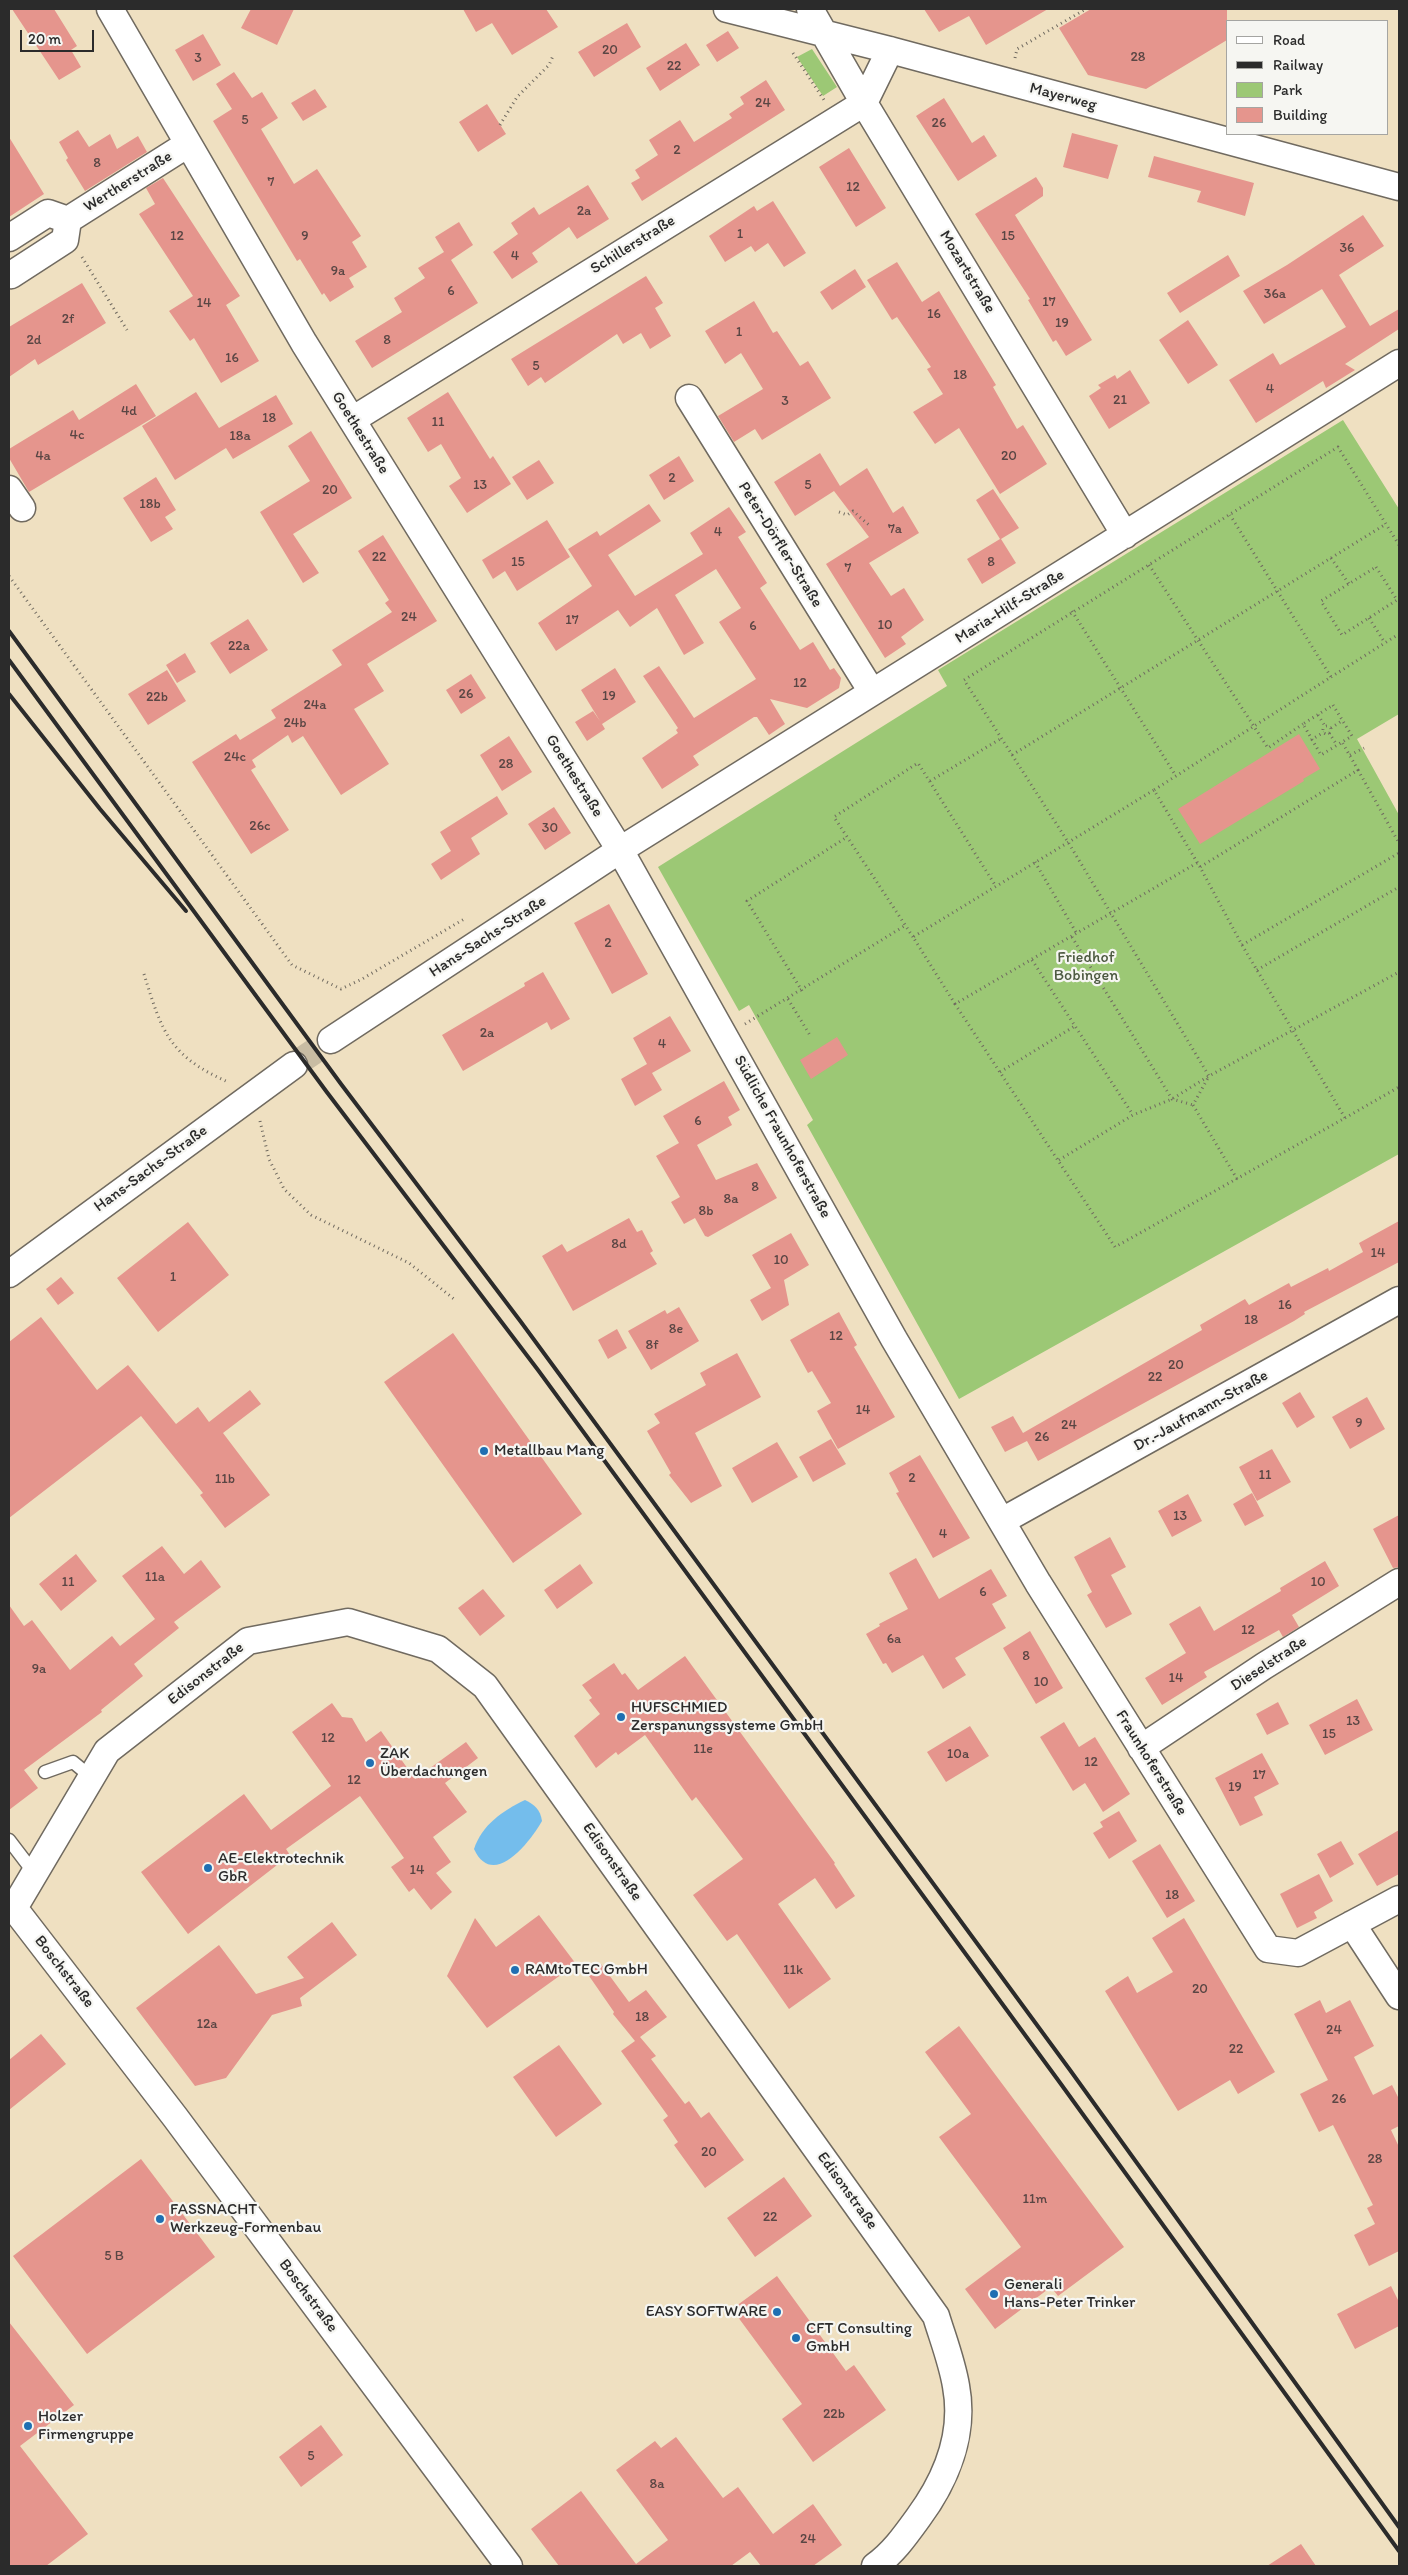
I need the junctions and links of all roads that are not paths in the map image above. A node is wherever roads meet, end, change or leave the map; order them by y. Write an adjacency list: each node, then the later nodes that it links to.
1 (110, 9): 8 (street, Goethestraße)
2 (727, 9): 4 (street, Mayerweg)
3 (810, 9): 5 (street, Mozartstraße)
4 (771, 16): 5 (street, Mayerweg)
5 (823, 34): 6 (street, Mayerweg); 7 (street, Mozartstraße)
6 (890, 50): 7 (street, Schillerstraße); 9 (street, Mayerweg)
7 (864, 103): 15 (street, Schillerstraße); 16 (street, Mozartstraße)
8 (188, 144): 10 (street, Wertherstraße); 15 (street, Goethestraße)
9 (1399, 187)
10 (68, 220): 11 (street, Wertherstraße); 12 (street, Wertherstraße)
11 (9, 238)
12 (9, 274)
13 (1399, 363): 16 (street, Maria-Hilf-Straße)
14 (689, 398): 17 (street, Peter-Dörfler-Straße)
15 (352, 420): 18 (street, Goethestraße)
16 (1125, 535): 17 (street, Maria-Hilf-Straße)
17 (872, 692): 18 (street, Maria-Hilf-Straße)
18 (620, 850): 19 (street, Hans-Sachs-Straße); 23 (street, Südliche Fraunhoferstraße)
19 (331, 1040)
20 (294, 1065): 21 (street, Hans-Sachs-Straße)
21 (9, 1274)
22 (1399, 1300): 24 (street, Dr.-Jaufmann-Straße)
23 (944, 1424): 24 (street, Fraunhoferstraße)
24 (1002, 1521): 26 (street, Fraunhoferstraße)
25 (1399, 1582): 26 (street, Dieselstraße)
26 (1141, 1748): 33 (street, Fraunhoferstraße)
27 (45, 1772): 28 (lane)
28 (91, 1777): 30 (street, Edisonstraße); 36 (street, Edisonstraße)
29 (9, 1840): 30 (lane)
30 (35, 1874): 32 (street, Edisonstraße)
31 (1399, 1899): 33 (street)
32 (12, 1908): 35 (street, Boschstraße)
33 (1352, 1924): 34 (street)
34 (1399, 1996)
35 (509, 2566)
36 (875, 2566)

